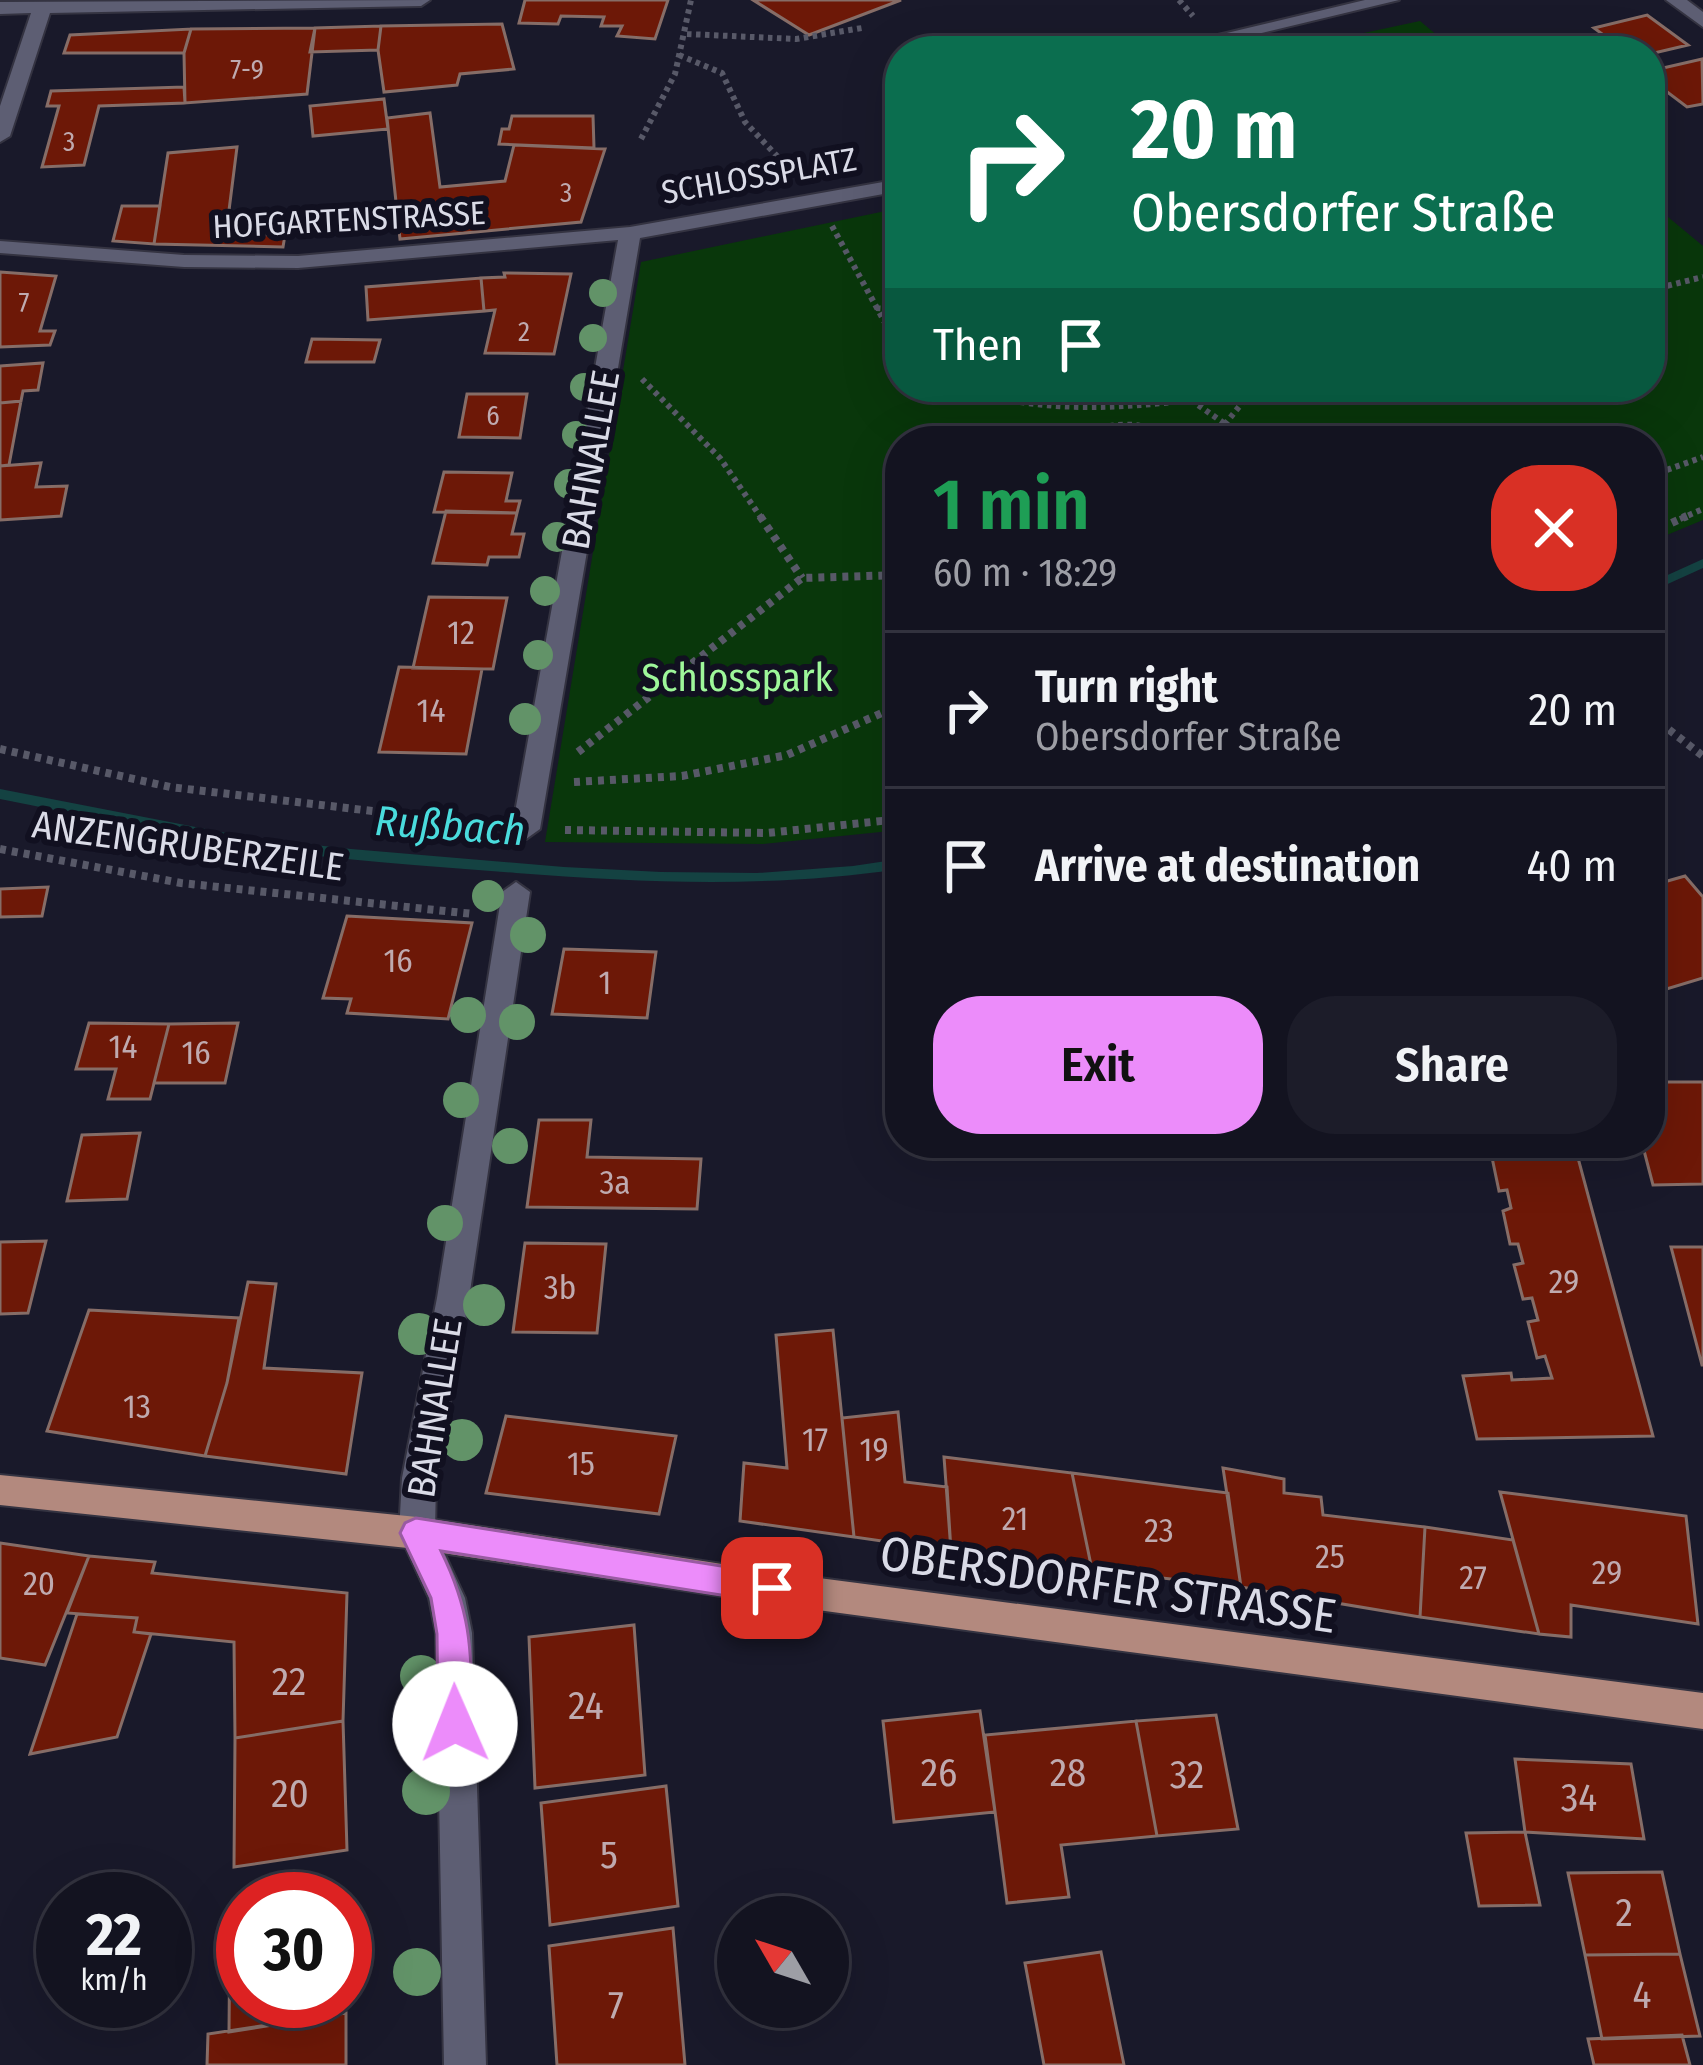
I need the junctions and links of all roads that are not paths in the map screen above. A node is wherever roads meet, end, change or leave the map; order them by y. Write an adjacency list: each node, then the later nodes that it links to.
1 (422, 0): 4 (street)
2 (1390, 0): 8 (street)
3 (1675, 0): 7 (street)
4 (135, 4): 6 (street)
5 (0, 8): 6 (street)
6 (42, 8): 9 (street)
7 (1703, 21)
8 (1228, 36)
9 (0, 136)
10 (885, 187): 11 (street, SCHLOSSPLATZ)
11 (630, 233): 12 (street, HOFGARTENSTRASSE); 13 (street, BAHNALLEE)
12 (0, 247)
13 (526, 829)
14 (513, 905): 16 (street, BAHNALLEE)
15 (0, 1490): 16 (main road, OBERSDORFER STRASSE)
16 (416, 1533): 17 (main road, OBERSDORFER STRASSE); 18 (street, BAHNALLEE)
17 (1703, 1712)
18 (465, 2065)

